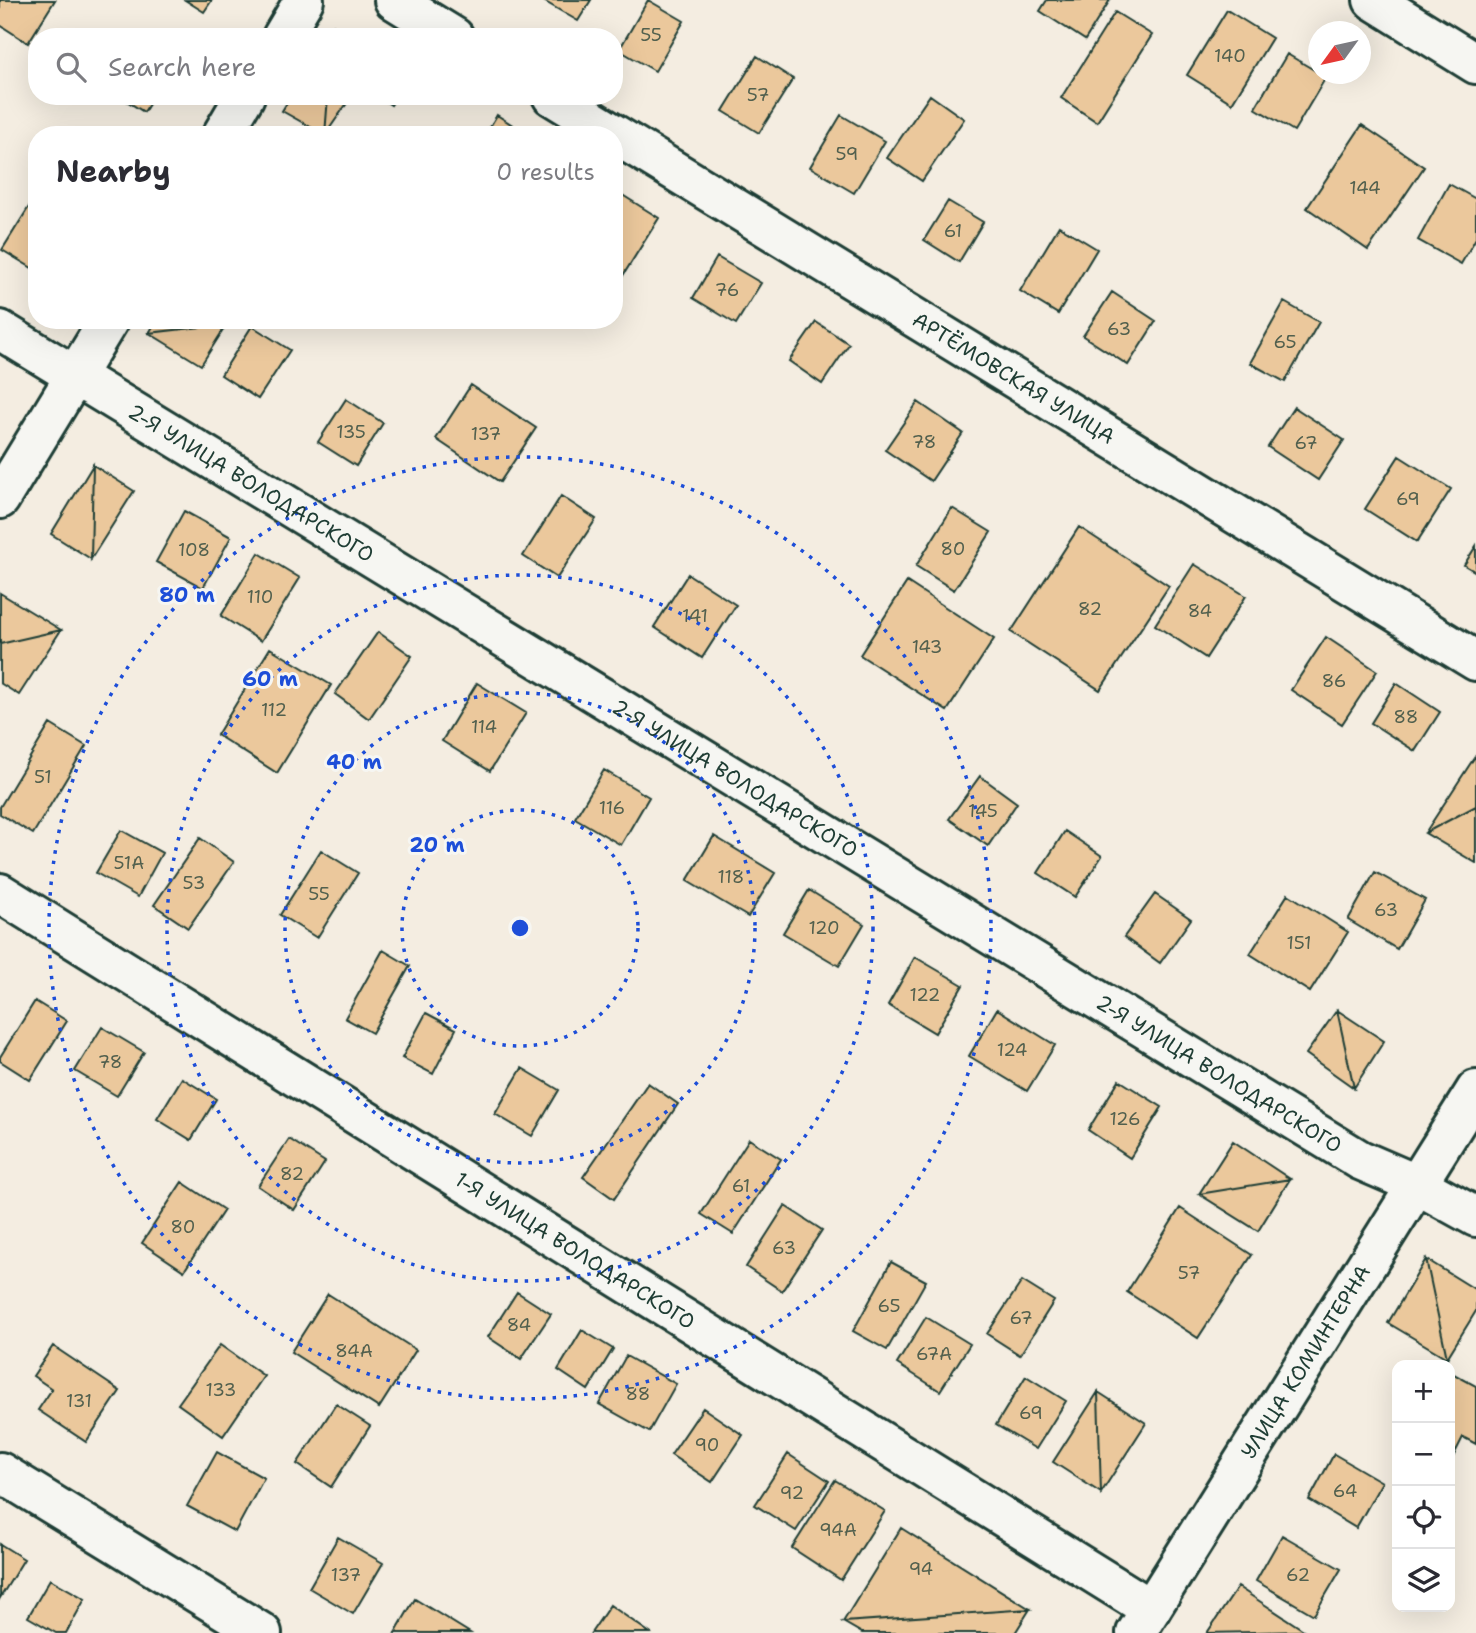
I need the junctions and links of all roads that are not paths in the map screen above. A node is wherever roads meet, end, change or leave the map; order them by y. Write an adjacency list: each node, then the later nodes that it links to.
1 (304, 0): 4 (street)
2 (394, 0): 5 (street)
3 (1373, 0): 6 (street)
4 (287, 28)
5 (439, 28)
6 (1476, 64)
7 (240, 105): 9 (street)
8 (567, 105): 10 (street, АРТЁМОВСКАЯ УЛИЦА)
9 (228, 126)
10 (601, 126)
11 (623, 139): 16 (street, АРТЁМОВСКАЯ УЛИЦА)
12 (104, 329): 14 (street)
13 (0, 330): 14 (street, 2-Я УЛИЦА ВОЛОДАРСКОГО)
14 (75, 377): 15 (street); 19 (street, 2-Я УЛИЦА ВОЛОДАРСКОГО)
15 (0, 499)
16 (1476, 660)
17 (0, 893): 22 (street, 1-Я УЛИЦА ВОЛОДАРСКОГО)
18 (1476, 1090): 19 (street, УЛИЦА КОМИНТЕРНА)
19 (1418, 1185): 20 (street, 2-Я УЛИЦА ВОЛОДАРСКОГО); 22 (street, УЛИЦА КОМИНТЕРНА)
20 (1476, 1217)
21 (0, 1472): 23 (street)
22 (1144, 1621)
23 (262, 1633)

